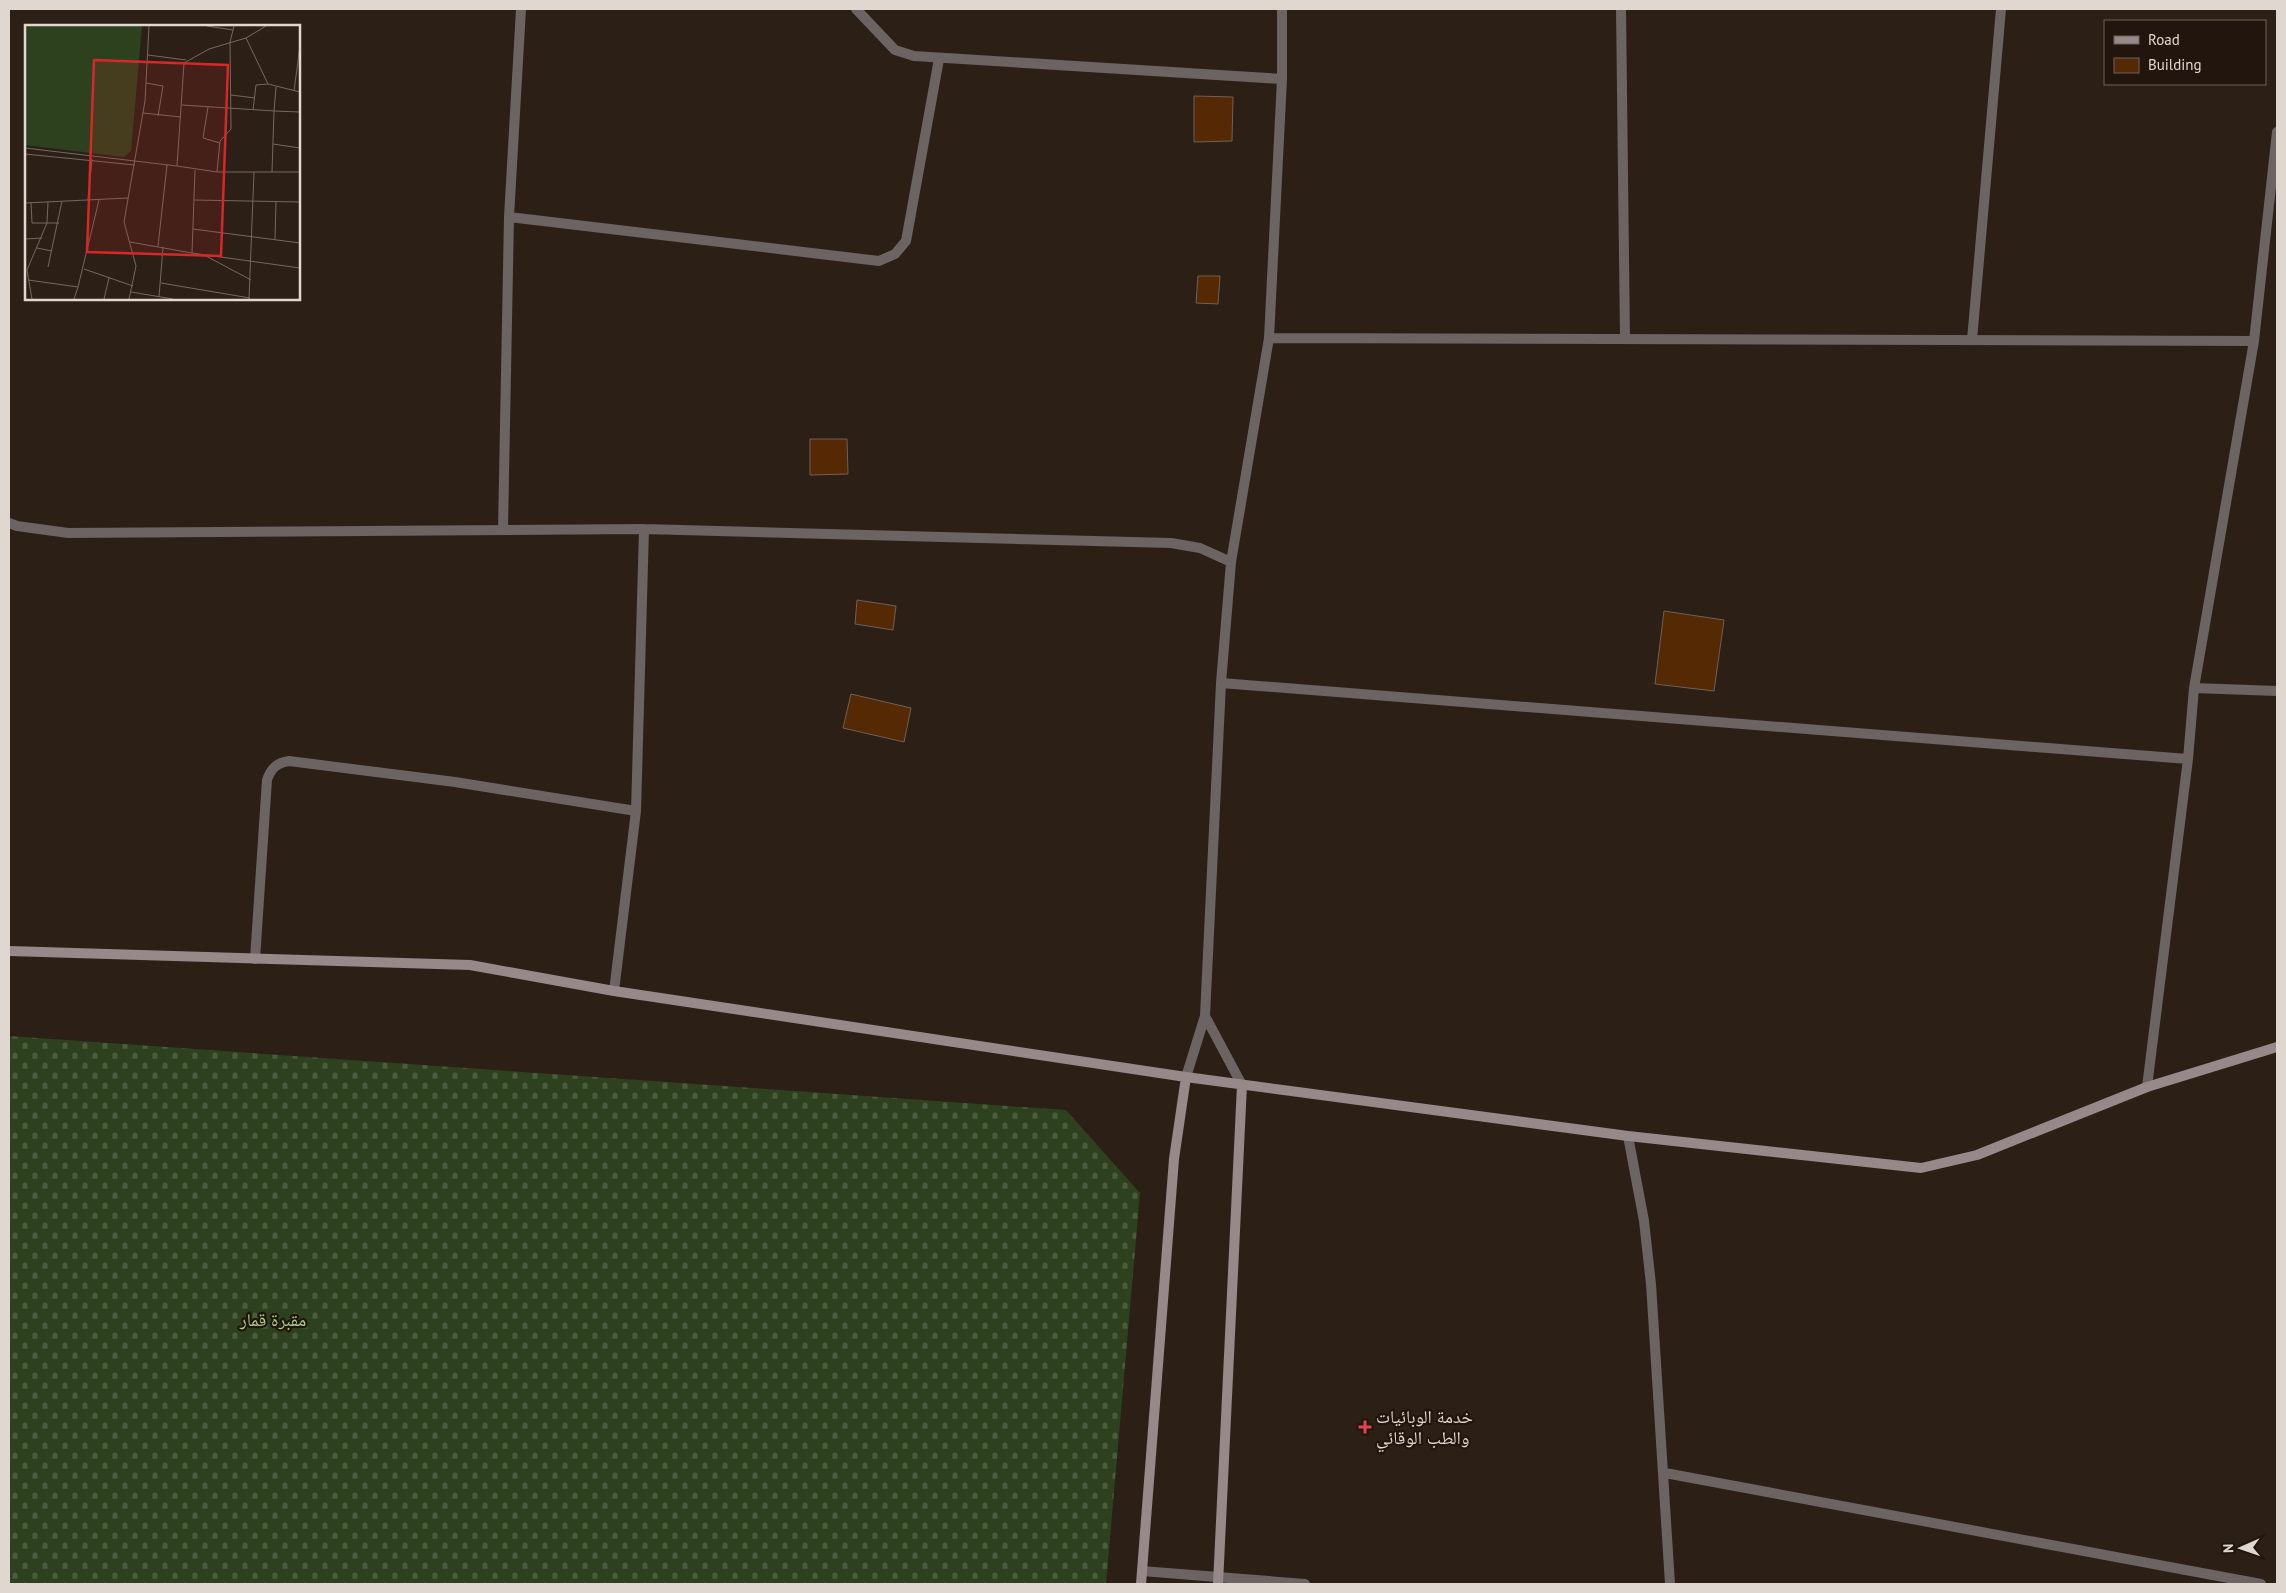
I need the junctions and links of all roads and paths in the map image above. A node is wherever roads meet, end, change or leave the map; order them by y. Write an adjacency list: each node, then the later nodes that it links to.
1 (521, 9): 10 (street)
2 (856, 9): 6 (street)
3 (1282, 9): 7 (street)
4 (1621, 9): 13 (street)
5 (2002, 9): 14 (street)
6 (939, 59): 7 (street); 10 (street)
7 (1282, 79): 12 (street)
8 (2277, 132): 11 (street)
9 (2277, 202): 11 (street)
10 (508, 217): 17 (street)
11 (2267, 222): 15 (street)
12 (1269, 338): 13 (street); 19 (street)
13 (1625, 339): 14 (street)
14 (1972, 340): 15 (street)
15 (2254, 341): 21 (street)
16 (9, 523): 17 (street)
17 (503, 529): 18 (street)
18 (644, 529): 19 (street); 24 (street)
19 (1231, 562): 20 (street)
20 (1221, 684): 23 (street); 28 (street)
21 (2194, 688): 22 (street); 23 (street)
22 (2277, 691)
23 (2188, 759): 32 (street)
24 (636, 811): 26 (street); 27 (street)
25 (9, 951): 26 (street)
26 (255, 959): 27 (street)
27 (614, 991): 30 (street)
28 (1205, 1016): 30 (street); 31 (street)
29 (2277, 1047): 32 (street)
30 (1186, 1078): 31 (street); 35 (street)
31 (1242, 1085): 33 (street); 36 (street)
32 (2147, 1087): 33 (street)
33 (1628, 1136): 34 (street)
34 (1665, 1473): 39 (street); 40 (street)
35 (1142, 1571): 36 (street); 37 (street)
36 (1218, 1581): 38 (street)
37 (1141, 1584)
38 (1305, 1584)
39 (1670, 1584)
40 (2260, 1584)

